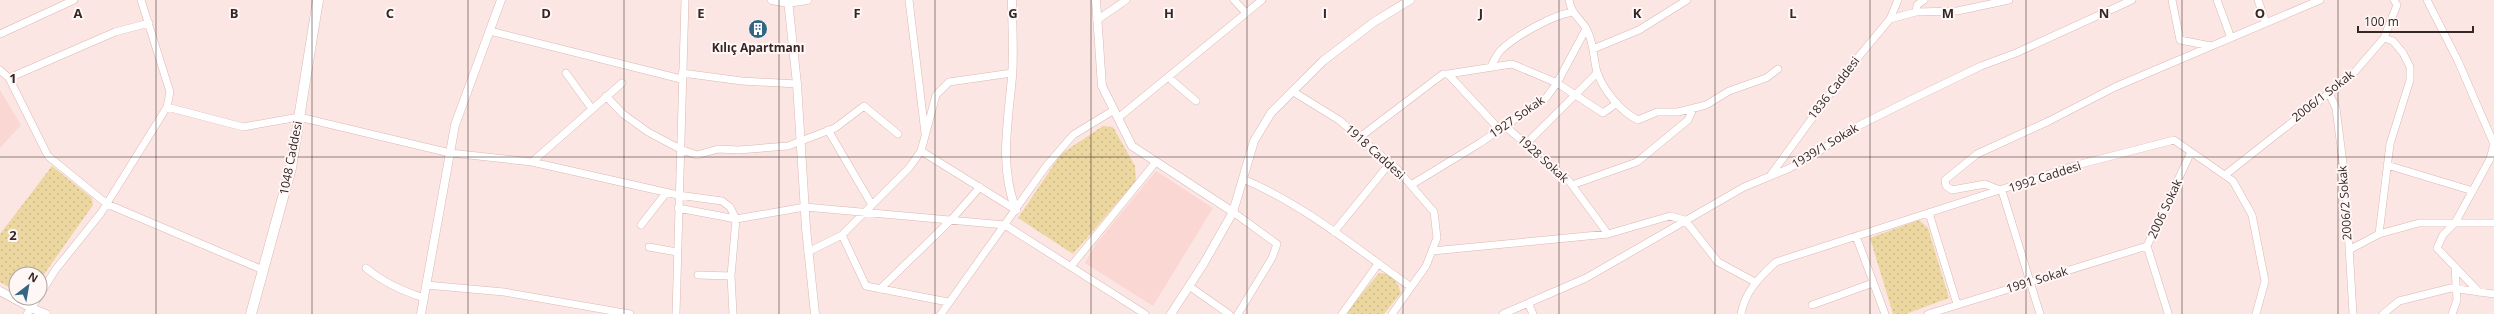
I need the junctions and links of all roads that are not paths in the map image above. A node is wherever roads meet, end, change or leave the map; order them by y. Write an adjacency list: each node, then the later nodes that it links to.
1 (74, 0): 37 (street)
2 (141, 0): 34 (street)
3 (318, 0): 65 (main road, 1048 Caddesi)
4 (501, 0): 36 (street)
5 (685, 0): 49 (street)
6 (772, 0): 27 (street)
7 (807, 0): 27 (street)
8 (909, 0): 69 (street)
9 (1012, 0): 46 (street)
10 (1096, 0): 32 (street)
11 (1126, 0): 32 (street)
12 (1234, 0): 30 (street)
13 (1262, 0): 30 (street)
14 (1410, 0): 55 (street)
15 (1569, 0): 28 (street)
16 (1687, 0): 41 (street)
17 (1898, 0): 31 (street, 1836 Caddesi)
18 (1924, 0): 29 (street)
19 (2009, 0): 29 (street)
20 (2132, 0): 82 (street, 1939/1 Sokak)
21 (2172, 0): 40 (street)
22 (2217, 0): 38 (street)
23 (2258, 0): 33 (street)
24 (2320, 0): 33 (street)
25 (2394, 0): 39 (street, 2006/1 Sokak)
26 (2427, 0): 88 (street)
27 (788, 2): 54 (street)
28 (1572, 12): 35 (street); 42 (street)
29 (1916, 12): 31 (street)
30 (1246, 13): 50 (street)
31 (1890, 19): 82 (street, 1836 Caddesi)
32 (1097, 20): 64 (street)
33 (2266, 22): 38 (street)
34 (149, 24): 51 (street); 61 (street)
35 (1586, 29): 41 (street); 53 (street, 1927 Sokak)
36 (490, 31): 49 (street); 76 (street)
37 (0, 34)
38 (2231, 38): 40 (street)
39 (2384, 38): 56 (street, 2006/1 Sokak); 80 (street)
40 (2211, 46): 87 (street)
41 (1593, 49): 47 (street)
42 (1491, 66): 48 (street); 53 (street)
43 (0, 70): 51 (street)
44 (1778, 70): 62 (street)
45 (566, 73): 63 (street)
46 (1012, 73): 69 (street); 95 (street)
47 (1598, 73): 57 (street); 60 (street)
48 (1448, 74): 66 (street, 1928 Sokak); 70 (street)
49 (681, 76): 54 (street); 73 (street)
50 (1168, 77): 59 (street); 64 (street)
51 (9, 78): 91 (street)
52 (622, 83): 58 (street)
53 (1557, 83): 57 (street); 66 (street, 1927 Sokak)
54 (797, 84): 71 (street)
55 (1292, 91): 70 (street, 1918 Caddesi); 83 (street)
56 (2330, 93): 81 (street, 2006/1 Sokak); 113 (street, 2006/2 Sokak)
57 (1576, 94): 60 (street); 72 (street)
58 (606, 96): 63 (street); 73 (street)
59 (1196, 101)
60 (1617, 103): 62 (street)
61 (167, 107): 65 (street); 91 (street)
62 (1693, 108): 85 (street)
63 (592, 109): 77 (street)
64 (1116, 114): 78 (street); 95 (street)
65 (299, 117): 76 (street); 121 (main road, 1048 Caddesi)
66 (1502, 128): 72 (street, 1928 Sokak); 84 (street, 1927 Sokak)
67 (828, 130): 68 (street); 71 (street); 92 (street)
68 (898, 134)
69 (925, 137): 74 (street)
70 (1360, 137): 79 (street, 1918 Caddesi)
71 (800, 140): 73 (street); 93 (street)
72 (1526, 144): 85 (street, 1928 Sokak)
73 (680, 149): 90 (street)
74 (921, 151): 86 (street); 92 (street)
75 (2191, 152): 81 (street, 1992 Caddesi); 87 (street, 1992 Caddesi); 111 (street, 2006 Sokak)
76 (450, 153): 77 (street); 128 (street)
77 (532, 162): 89 (street)
78 (1155, 163): 97 (street); 118 (street)
79 (1390, 163): 84 (street, 1918 Caddesi); 106 (street)
80 (2388, 165): 88 (street); 108 (street)
81 (2225, 175): 163 (street, 1992 Caddesi)
82 (1770, 176): 101 (street, 1939/1 Sokak)
83 (1243, 179): 97 (street); 106 (street)
84 (1411, 185): 114 (street, 1918 Caddesi)
85 (1572, 185): 107 (street, 1928 Sokak)
86 (980, 187): 95 (street); 100 (street)
87 (2002, 191): 98 (street, 1992 Caddesi); 126 (street)
88 (2473, 191): 102 (street)
89 (666, 192): 90 (street); 104 (street)
90 (678, 195): 94 (street); 99 (street)
91 (107, 204): 121 (street); 124 (street)
92 (872, 205): 96 (street)
93 (805, 207): 96 (street); 99 (street); 116 (street)
94 (678, 208): 99 (street); 115 (street)
95 (1016, 210): 105 (street)
96 (864, 212): 100 (street); 109 (street)
97 (1233, 212): 129 (street); 153 (street)
98 (1929, 213): 110 (street, 1992 Caddesi); 139 (street)
99 (736, 220): 123 (street)
100 (951, 220): 105 (street); 131 (street)
101 (1685, 220): 107 (street); 125 (street); 138 (street, 1939/1 Sokak)
102 (2455, 223): 103 (street); 108 (street); 119 (street)
103 (2494, 223)
104 (641, 225)
105 (1005, 225): 118 (street); 137 (street)
106 (1334, 232): 117 (street)
107 (1608, 234): 114 (street)
108 (2379, 234): 113 (street)
109 (842, 235): 116 (street); 131 (street)
110 (1856, 236): 125 (street, 1992 Caddesi); 127 (street)
111 (2147, 246): 126 (street, 1991 Sokak); 162 (street, 2006 Sokak)
112 (648, 247): 115 (street)
113 (2348, 250): 164 (street, 2006/2 Sokak)
114 (1432, 251): 130 (street, 1918 Caddesi)
115 (677, 252): 146 (street)
116 (808, 252): 148 (street)
117 (1378, 264): 130 (street); 154 (street)
118 (1072, 265): 150 (street)
119 (2455, 266): 132 (street); 134 (street)
120 (366, 268): 136 (street)
121 (263, 270): 143 (main road, 1048 Caddesi)
122 (698, 274): 123 (street)
123 (731, 276): 147 (street)
124 (48, 282)
125 (1754, 282): 158 (street, 1992 Caddesi)
126 (2030, 282): 139 (street, 1991 Sokak); 161 (street)
127 (1873, 283): 140 (street); 159 (street)
128 (426, 285): 136 (street); 145 (street)
129 (1189, 286): 151 (street); 152 (street)
130 (1411, 287): 155 (street, 1918 Caddesi)
131 (880, 289): 137 (street)
132 (2456, 289): 134 (street); 165 (street); 166 (street)
133 (0, 291): 141 (street)
134 (2479, 292): 135 (street)
135 (2494, 294)
136 (424, 298): 144 (street)
137 (948, 302): 149 (street)
138 (1528, 303): 156 (street, 1939/1 Sokak); 157 (street)
139 (1957, 304): 160 (street, 1991 Sokak)
140 (1812, 306)
141 (29, 311): 142 (street)
142 (46, 314)
143 (251, 314)
144 (421, 314)
145 (630, 314)
146 (676, 314)
147 (733, 314)
148 (815, 314)
149 (941, 314)
150 (1145, 314)
151 (1171, 314)
152 (1229, 314)
153 (1238, 314)
154 (1342, 314)
155 (1392, 314)
156 (1502, 314)
157 (1533, 314)
158 (1741, 314)
159 (1885, 314)
160 (1928, 314)
161 (2040, 314)
162 (2167, 314)
163 (2256, 314)
164 (2354, 314)
165 (2383, 314)
166 (2452, 314)

